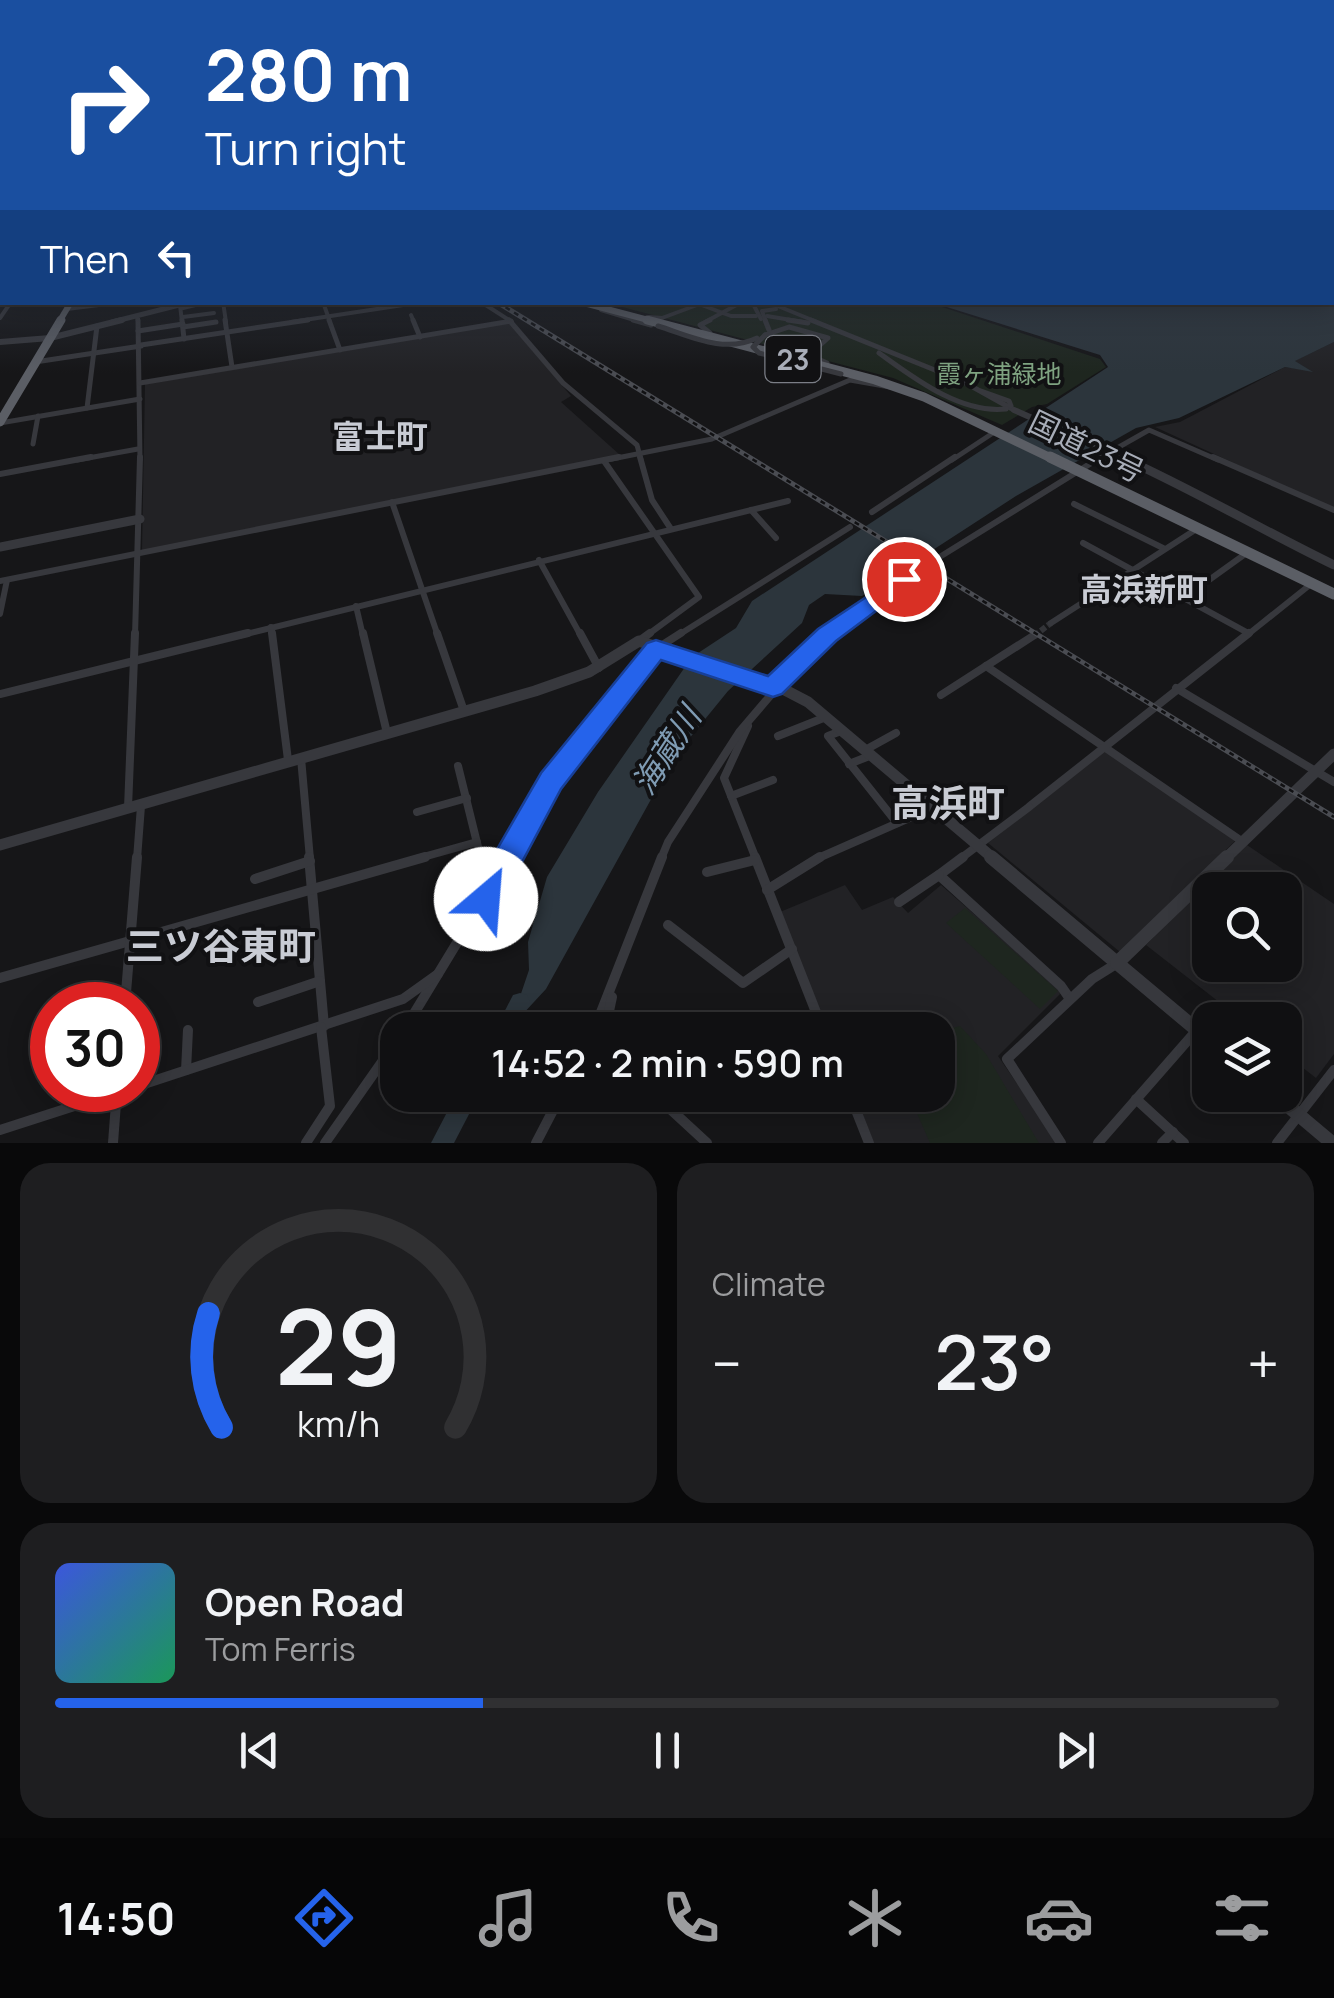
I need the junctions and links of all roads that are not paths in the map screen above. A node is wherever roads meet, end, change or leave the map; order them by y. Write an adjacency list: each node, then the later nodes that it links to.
1 (184, 305): 19 (street); 26 (street)
2 (224, 305): 29 (street)
3 (324, 305): 21 (street)
4 (405, 305): 21 (street)
5 (484, 305): 25 (street)
6 (590, 305): 30 (street, bridge)
7 (591, 305): 53 (highway, 国道23号 / 23)
8 (599, 305): 15 (highway, 国道23号 / 23)
9 (695, 305): 15 (street)
10 (704, 305): 17 (street)
11 (736, 305): 17 (street)
12 (754, 305): 30 (street)
13 (775, 305): 32 (street)
14 (69, 306): 33 (highway)
15 (613, 309): 38 (highway, 国道23号 / 23)
16 (214, 313): 26 (street)
17 (720, 313): 22 (street); 23 (street)
18 (411, 315): 31 (street)
19 (137, 316): 27 (street); 28 (street)
20 (756, 316): 22 (street)
21 (328, 317): 29 (street); 39 (street)
22 (742, 317): 23 (street)
23 (707, 320): 38 (street)
24 (216, 322): 26 (street)
25 (510, 322): 31 (street); 59 (street)
26 (183, 323): 28 (street); 34 (street)
27 (97, 326): 33 (street); 40 (street)
28 (138, 331): 37 (street)
29 (228, 332): 34 (street); 44 (street)
30 (764, 335): 32 (street); 47 (street); 49 (street, bridge)
31 (420, 336): 39 (street)
32 (848, 336): 36 (street)
33 (50, 338): 35 (street); 41 (highway)
34 (184, 339): 37 (street)
35 (0, 342)
36 (866, 344): 42 (street); 43 (street)
37 (141, 346): 40 (street); 48 (street)
38 (760, 347): 47 (highway, 国道23号 / 23)
39 (340, 350): 44 (street)
40 (94, 353): 41 (street); 51 (street)
41 (36, 362): 55 (highway)
42 (908, 362): 43 (street); 45 (street)
43 (898, 367): 46 (street)
44 (232, 368): 48 (street)
45 (929, 369): 46 (street); 52 (street)
46 (909, 376): 52 (street)
47 (881, 379): 56 (highway, 国道23号 / 23)
48 (140, 383): 50 (street)
49 (890, 388): 53 (street); 59 (street)
50 (140, 399): 51 (street); 58 (street)
51 (87, 408): 54 (street)
52 (1011, 409): 60 (street)
53 (954, 410): 56 (highway, 国道23号 / 23)
54 (38, 416): 55 (street); 57 (street)
55 (0, 422)
56 (1000, 431): 62 (highway, 国道23号 / 23); 69 (street)
57 (33, 444)
58 (138, 449): 63 (street); 70 (street)
59 (641, 452): 61 (street); 72 (street)
60 (1108, 452): 62 (street); 68 (street); 83 (street)
61 (603, 460): 65 (street); 74 (street)
62 (1078, 469): 73 (street); 79 (highway, 国道23号 / 23); 81 (street); 89 (highway, 国道23号 / 23)
63 (0, 474)
64 (788, 501): 67 (street)
65 (392, 502): 80 (street); 88 (street)
66 (1074, 504): 78 (street)
67 (751, 510): 72 (street); 75 (street)
68 (1334, 510)
69 (872, 512)
70 (140, 519): 77 (street); 80 (street)
71 (850, 527): 98 (street)
72 (671, 529): 74 (street)
73 (1195, 530): 78 (street); 79 (street)
74 (654, 532): 82 (street); 97 (street)
75 (776, 538)
76 (1083, 543): 85 (street)
77 (0, 547)
78 (1164, 549): 85 (street)
79 (1247, 553): 87 (highway, 国道23号 / 23); 90 (street)
80 (138, 554): 86 (street); 99 (street)
81 (938, 558)
82 (539, 560): 88 (street); 101 (street)
83 (1334, 565)
84 (922, 567): 102 (street)
85 (1132, 570): 90 (street); 93 (street)
86 (4, 581): 92 (street)
87 (1312, 583): 89 (highway, 国道23号 / 23); 95 (street)
88 (421, 588): 91 (street); 106 (street)
89 (1334, 591)
90 (1184, 598): 95 (street)
91 (356, 606): 94 (street); 110 (street)
92 (0, 614)
93 (1051, 623)
94 (271, 627): 99 (street); 116 (street)
95 (1248, 633): 103 (street)
96 (1033, 636): 100 (street)
97 (639, 641): 98 (street); 101 (street)
98 (658, 649): 102 (street); 139 (street)
99 (134, 661): 104 (street); 124 (street)
100 (986, 666): 105 (street); 113 (street)
101 (598, 668): 106 (street)
102 (773, 687): 107 (street); 108 (street)
103 (1176, 688): 113 (street); 119 (street)
104 (0, 694)
105 (941, 696)
106 (464, 710): 110 (street)
107 (826, 717): 109 (street); 112 (street)
108 (750, 720): 122 (street); 149 (street)
109 (843, 730): 114 (street); 117 (street)
110 (387, 732): 116 (street)
111 (896, 733): 114 (street)
112 (778, 736)
113 (1103, 746): 129 (street); 131 (street)
114 (869, 753): 117 (street); 125 (street)
115 (1334, 754): 119 (street)
116 (295, 759): 124 (street); 133 (street)
117 (849, 764): 127 (street)
118 (458, 766): 123 (street)
119 (1317, 771): 121 (street); 129 (street)
120 (773, 780): 122 (street)
121 (1334, 782)
122 (731, 796): 132 (street)
123 (466, 798): 126 (street); 128 (street)
124 (135, 807): 130 (street); 142 (street)
125 (932, 808): 127 (street); 131 (street)
126 (418, 812)
127 (896, 823): 138 (street)
128 (478, 842): 137 (street); 139 (street)
129 (1242, 842): 144 (street)
130 (0, 844)
131 (976, 846): 135 (street); 144 (street)
132 (755, 860): 134 (street); 138 (street)
133 (310, 861): 136 (street); 137 (street)
134 (706, 872)
135 (939, 875): 140 (street); 150 (street)
136 (255, 878)
137 (312, 889): 142 (street); 147 (street)
138 (767, 890): 143 (street)
139 (486, 899): 145 (street)
140 (900, 902)
141 (668, 926): 143 (street)
142 (130, 941): 146 (street); 148 (street)
143 (792, 949): 155 (street)
144 (1117, 964): 150 (street); 157 (street)
145 (443, 970): 152 (street); 156 (street)
146 (0, 978)
147 (320, 981): 151 (street); 156 (street)
148 (127, 982)
149 (613, 987): 153 (street); 154 (street)
150 (1070, 1000): 182 (street)
151 (258, 1002)
152 (416, 1012)
153 (602, 1012)
154 (608, 1012)
155 (816, 1012)
156 (322, 1026): 161 (street); 165 (street)
157 (1192, 1027)
158 (188, 1030): 161 (street)
159 (1192, 1035): 164 (street)
160 (380, 1065): 173 (street)
161 (186, 1070): 163 (street)
162 (1334, 1070): 172 (street)
163 (160, 1079)
164 (1136, 1099): 175 (street); 183 (street)
165 (330, 1106): 173 (street); 177 (street)
166 (55, 1112): 174 (street)
167 (117, 1112): 176 (street)
168 (552, 1112): 179 (street)
169 (673, 1112): 180 (street)
170 (856, 1112): 181 (street)
171 (1295, 1112): 172 (street)
172 (1299, 1115): 186 (street); 187 (street)
173 (339, 1123): 178 (street)
174 (0, 1130)
175 (1173, 1132): 184 (street); 185 (street)
176 (113, 1143)
177 (306, 1143)
178 (325, 1143)
179 (536, 1143)
180 (707, 1143)
181 (868, 1143)
182 (1062, 1143)
183 (1098, 1143)
184 (1162, 1143)
185 (1184, 1143)
186 (1277, 1143)
187 (1332, 1143)

